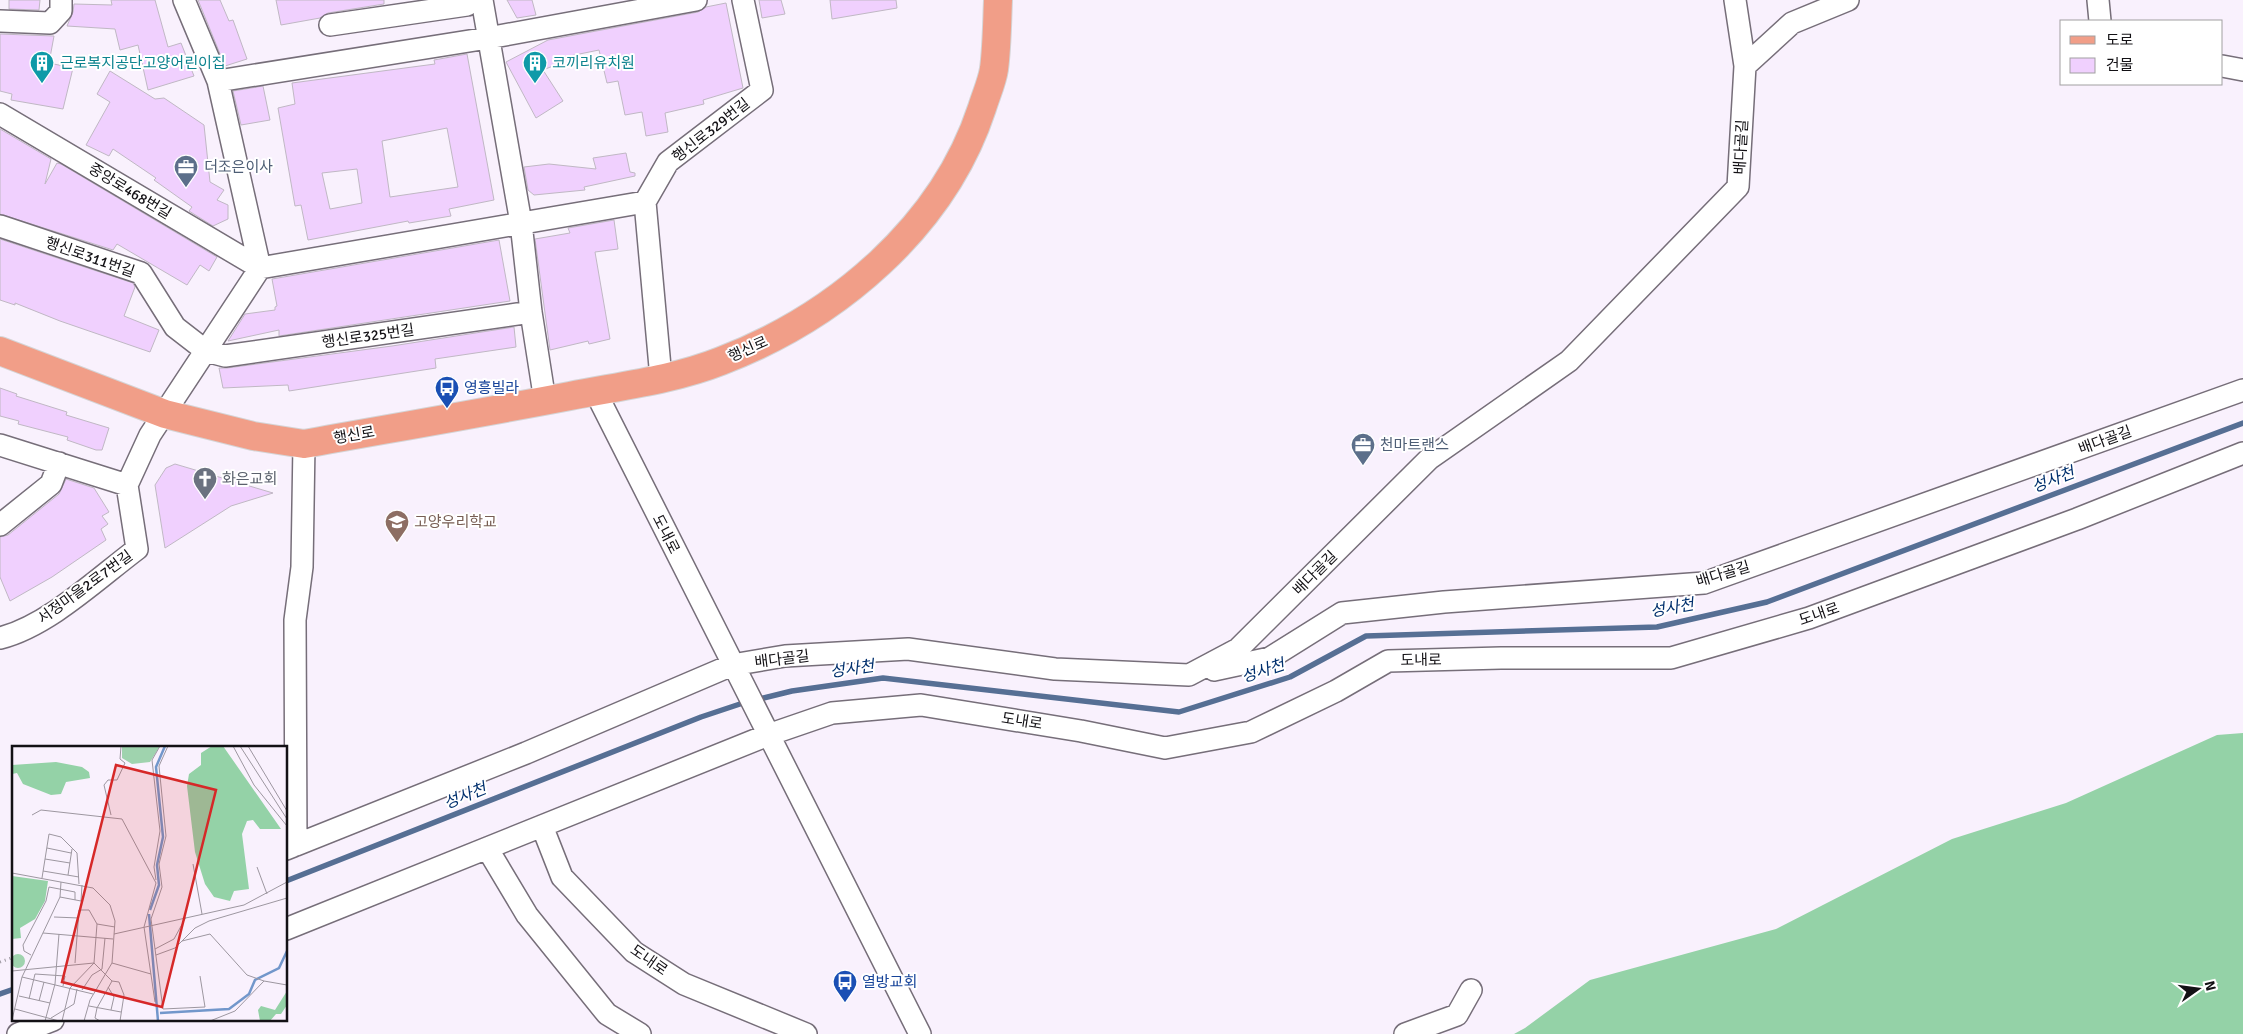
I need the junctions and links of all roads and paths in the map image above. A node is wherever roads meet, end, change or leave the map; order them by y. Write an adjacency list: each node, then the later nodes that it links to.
1 (61, 0): 13 (street)
2 (184, 0): 19 (street)
3 (466, 0): 14 (street)
4 (482, 0): 15 (street)
5 (696, 0): 11 (street)
6 (743, 0): 21 (street, 행신로329번길)
7 (998, 0): 28 (main road, 행신로)
8 (1735, 0): 16 (street, 배다골길)
9 (1848, 0): 16 (street)
10 (2098, 0): 12 (street)
11 (661, 4): 15 (street)
12 (2100, 20)
13 (0, 21)
14 (330, 25)
15 (488, 38): 19 (street); 22 (street)
16 (1745, 66): 41 (street, 배다골길)
17 (2223, 66): 18 (street)
18 (2243, 70)
19 (218, 81): 24 (street)
20 (0, 114): 24 (street, 중앙로468번길)
21 (645, 202): 22 (street); 28 (street)
22 (521, 223): 24 (street); 25 (street)
23 (0, 226): 27 (street, 행신로311번길)
24 (260, 268): 27 (street)
25 (531, 312): 27 (street, 행신로325번길); 31 (street)
26 (0, 351): 32 (main road, 행신로)
27 (206, 351): 32 (street)
28 (661, 378): 30 (main road, 행신로)
29 (2243, 390): 41 (street, 배다골길)
30 (595, 391): 31 (main road, 행신로); 40 (street, 도내로)
31 (545, 401): 33 (main road, 행신로)
32 (165, 414): 33 (main road, 행신로); 37 (street)
33 (304, 444): 44 (street)
34 (0, 445): 36 (street)
35 (2243, 453): 42 (street, 도내로)
36 (59, 463): 37 (street); 38 (street)
37 (128, 484): 39 (street, 서정마을2로7번길)
38 (0, 525)
39 (0, 638)
40 (735, 671): 41 (street, 배다골길); 42 (street, 도내로); 44 (street, 배다골길)
41 (1189, 675)
42 (766, 730): 43 (street, 도내로); 54 (street)
43 (542, 826): 45 (street, 도내로); 53 (street, 도내로)
44 (291, 847)
45 (487, 848): 46 (street, 도내로); 52 (street)
46 (288, 928)
47 (12, 957): 48 (path)
48 (0, 962)
49 (1471, 990): 55 (street)
50 (48, 1022): 51 (street)
51 (18, 1034)
52 (640, 1034)
53 (806, 1034)
54 (920, 1034)
55 (1405, 1034)

